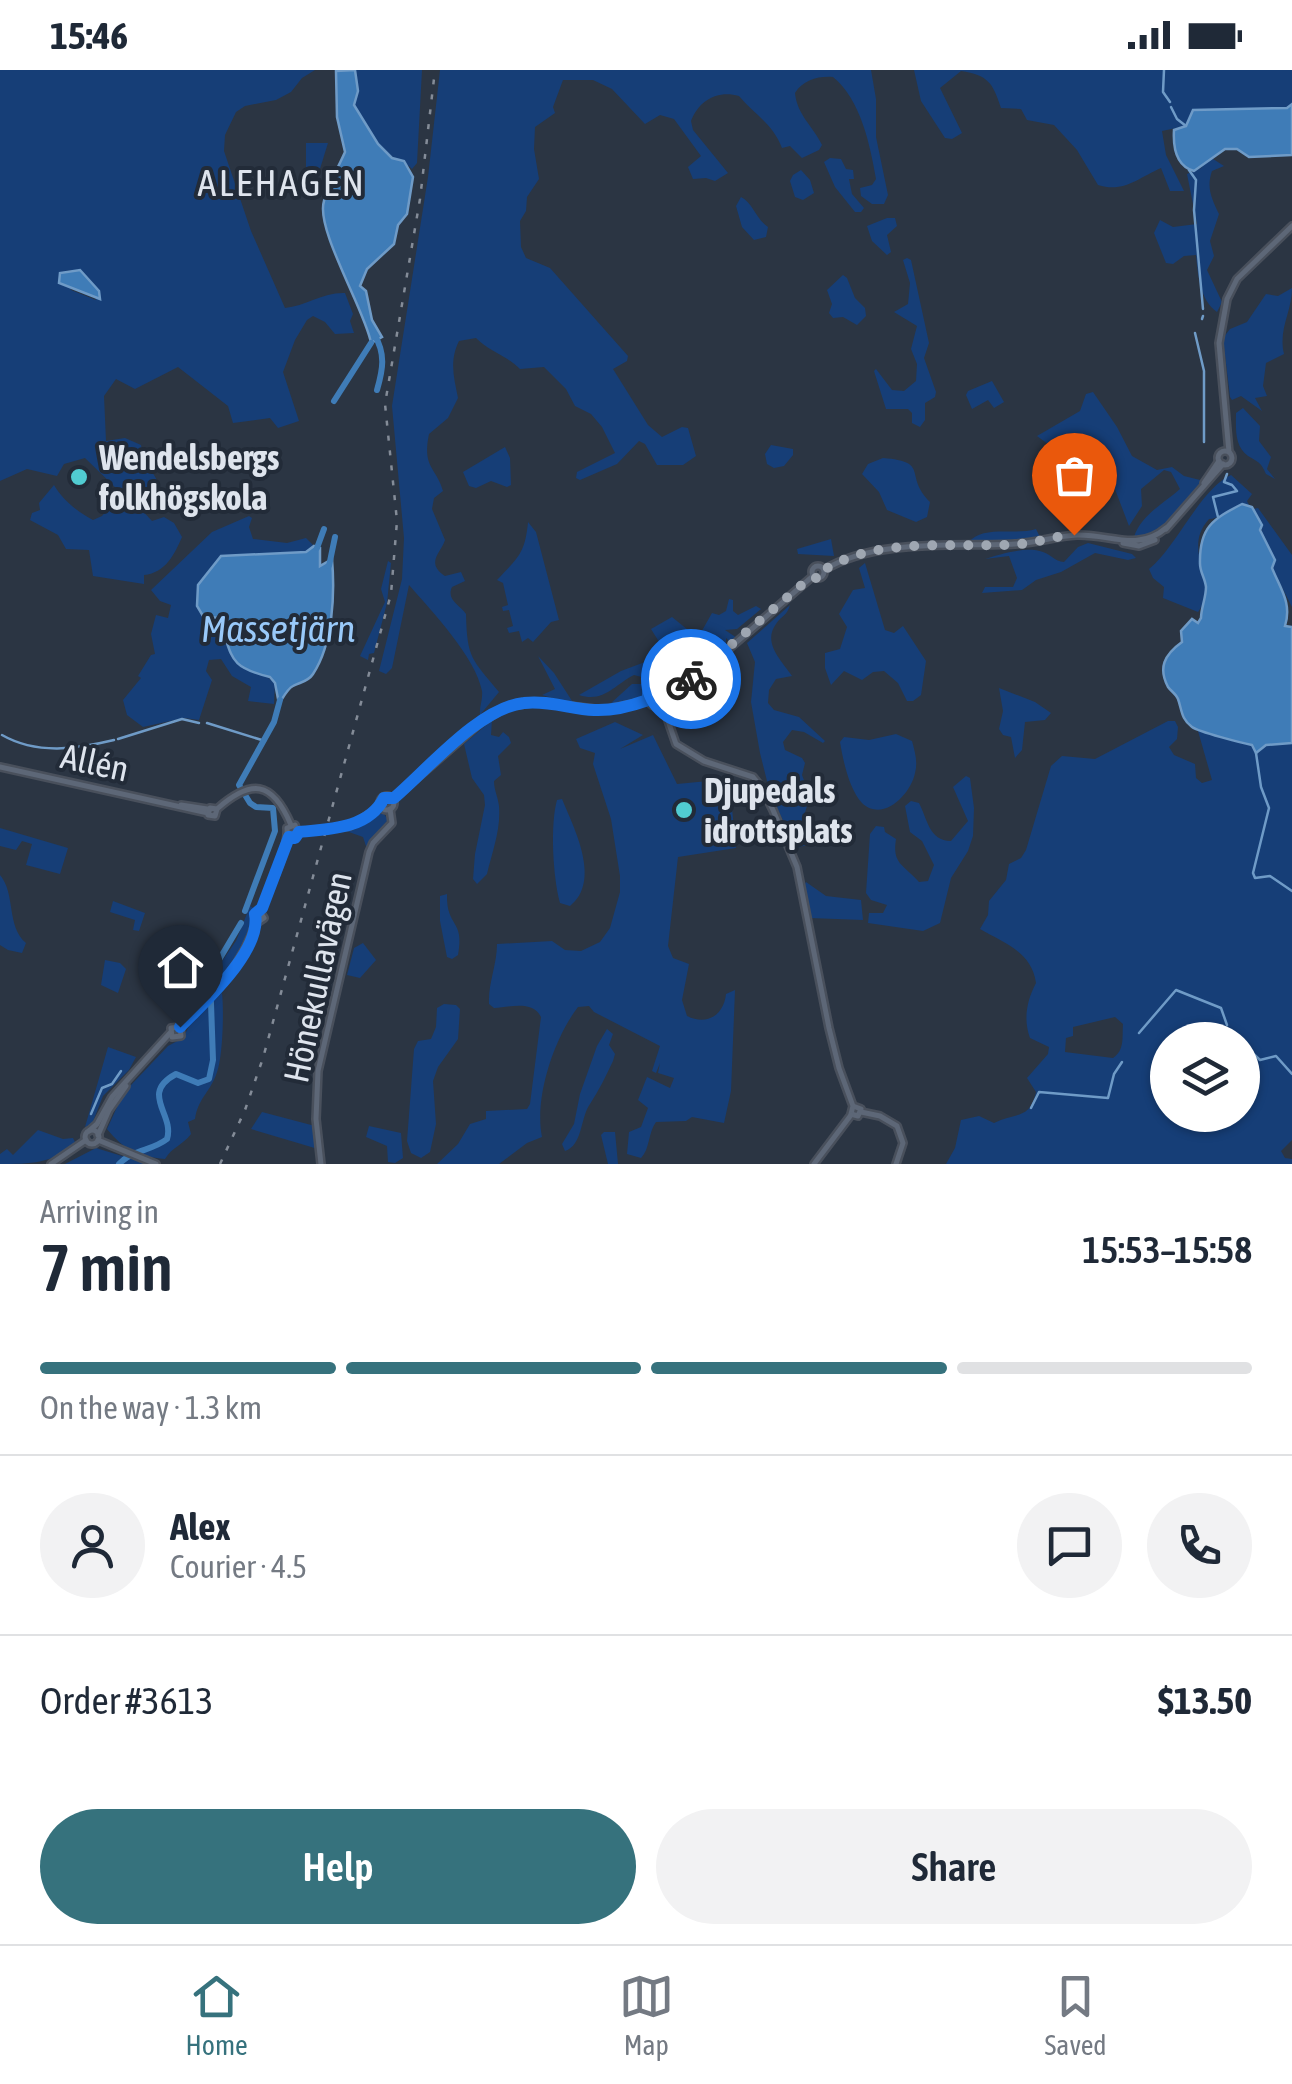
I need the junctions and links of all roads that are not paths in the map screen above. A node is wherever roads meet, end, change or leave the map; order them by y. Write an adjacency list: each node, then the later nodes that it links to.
1 (1292, 224): 2 (street)
2 (1225, 452): 3 (street); 3 (street)
3 (1221, 462): 4 (street)
4 (667, 693): 5 (street); 6 (street)
5 (648, 700): 6 (street); 8 (street)
6 (663, 706): 15 (street)
7 (0, 767): 11 (street, Allén)
8 (392, 800): 9 (street); 10 (street, Hönekullavägen)
9 (381, 807): 10 (street); 12 (street)
10 (390, 809): 23 (street, Hönekullavägen)
11 (291, 825): 12 (street); 13 (street)
12 (299, 832): 13 (street)
13 (289, 837): 14 (street)
14 (172, 1035): 18 (street); 19 (street)
15 (853, 1106): 16 (street); 17 (street)
16 (862, 1112): 17 (street); 25 (street)
17 (852, 1115): 24 (street)
18 (90, 1131): 19 (street); 20 (street)
19 (98, 1138): 20 (street); 22 (street)
20 (86, 1140): 21 (street)
21 (51, 1164)
22 (156, 1164)
23 (321, 1164)
24 (814, 1164)
25 (896, 1164)

